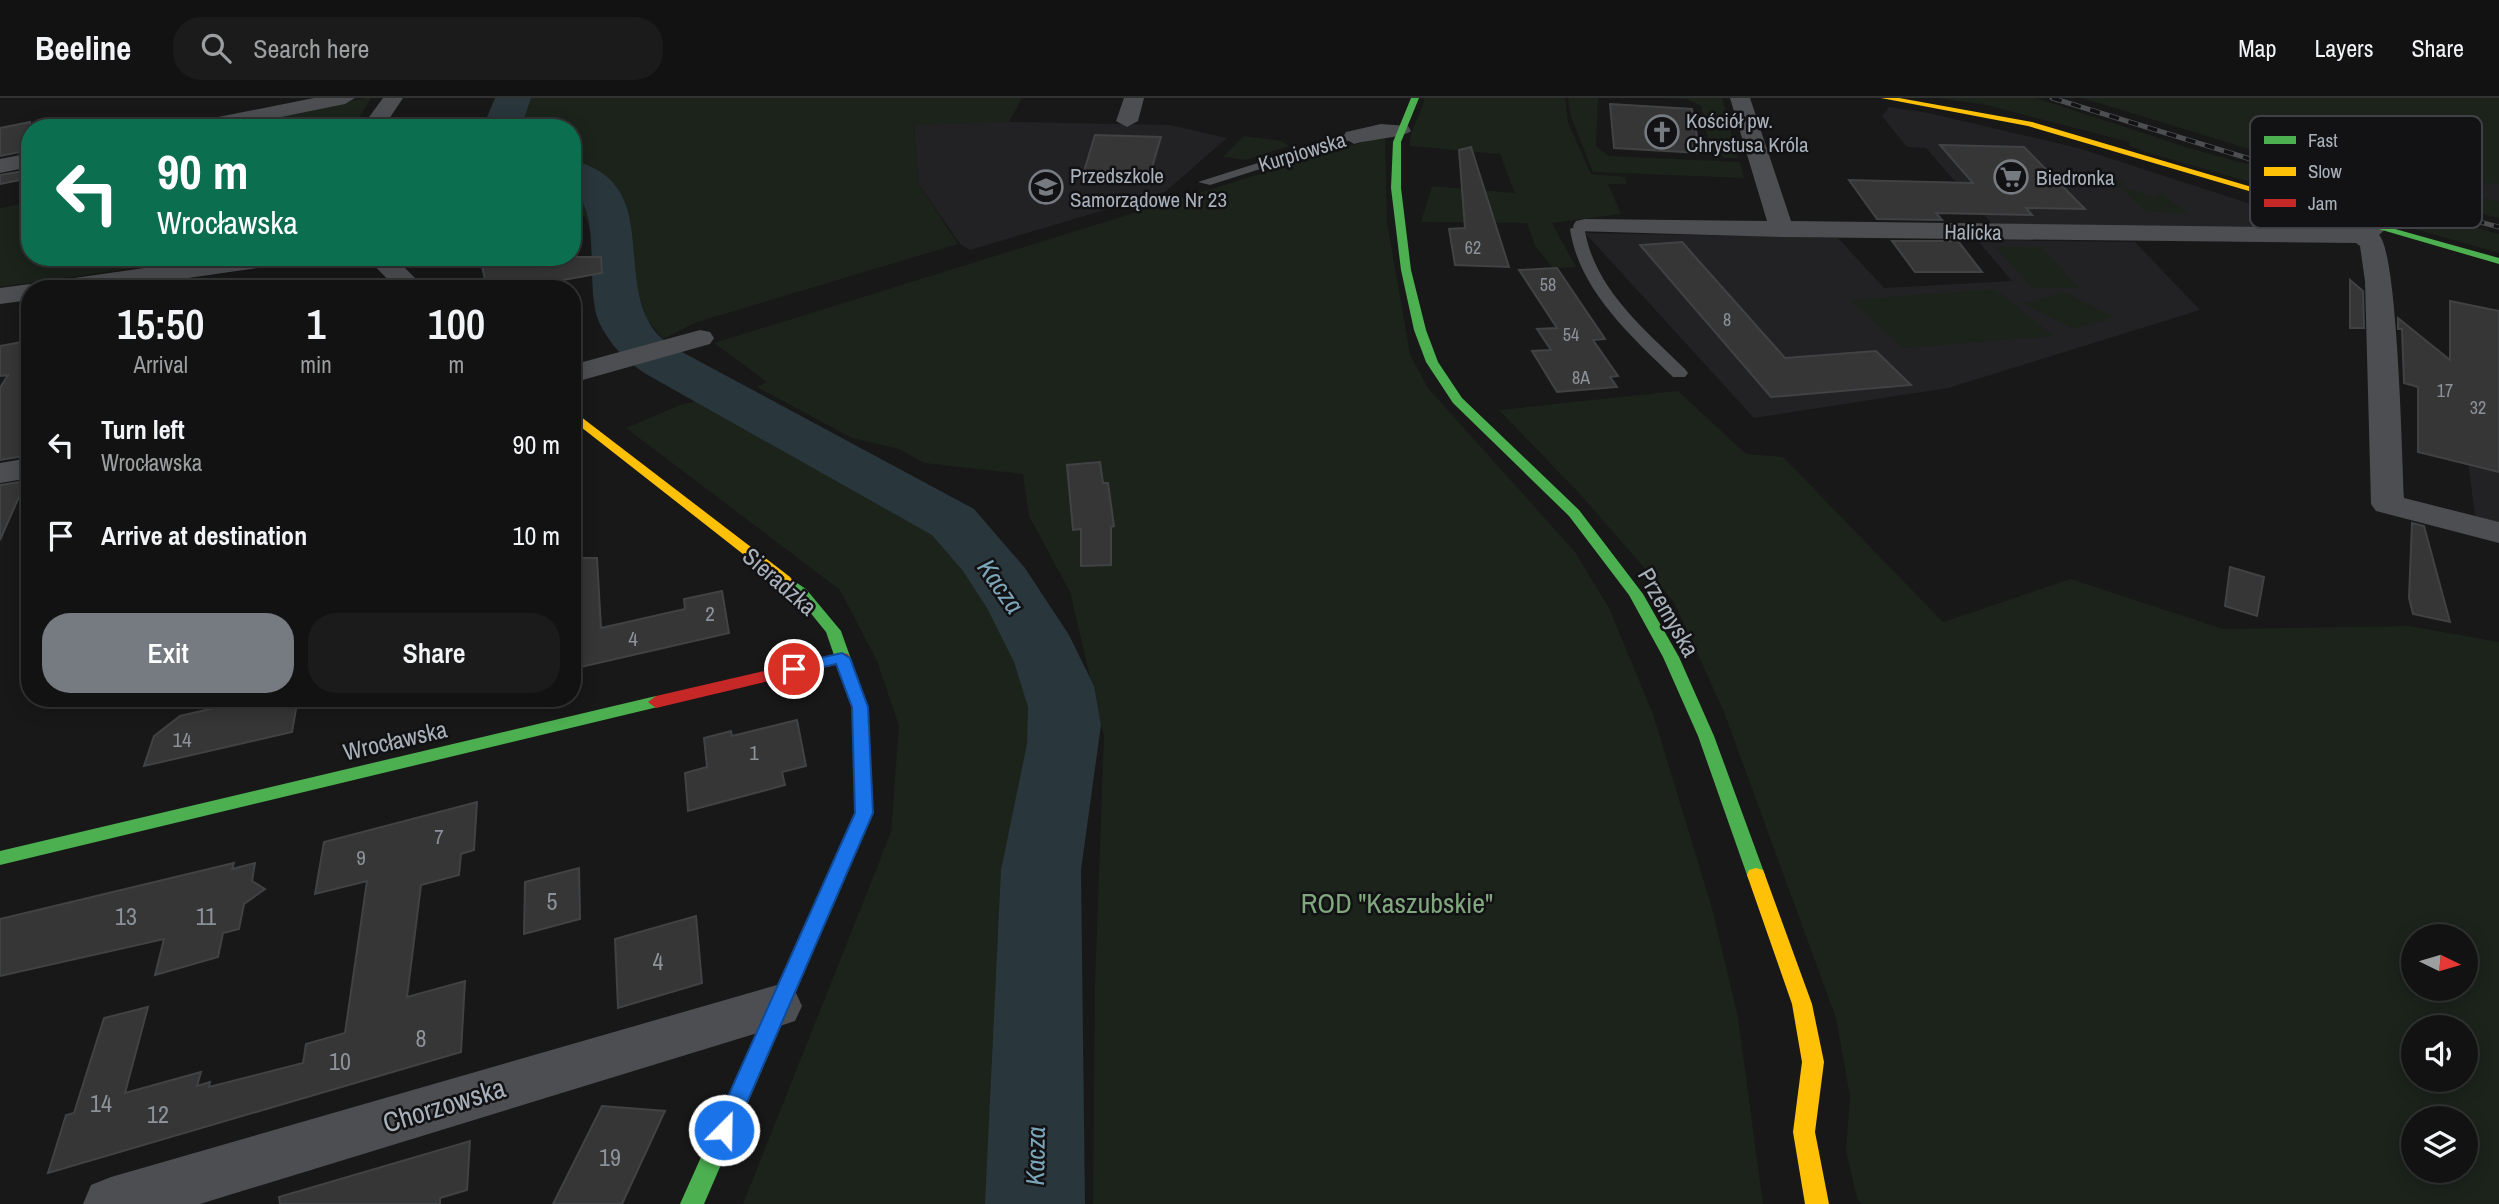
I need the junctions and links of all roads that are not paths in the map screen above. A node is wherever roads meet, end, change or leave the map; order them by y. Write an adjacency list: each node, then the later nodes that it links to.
1 (345, 98): 7 (street)
2 (393, 98): 8 (street)
3 (1134, 98): 9 (street)
4 (1415, 98): 10 (street, Przemyska)
5 (1740, 98): 18 (street)
6 (1885, 98): 15 (street, Halicka)
7 (239, 119)
8 (378, 119)
9 (1127, 121)
10 (1401, 131): 11 (street, Kurpiowska); 39 (street, Przemyska)
11 (1354, 137): 14 (lane, Kurpiowska)
12 (21, 162): 13 (street)
13 (0, 166)
14 (1205, 182)
15 (2250, 193)
16 (1585, 226): 18 (street, Halicka); 29 (lane)
17 (2364, 228): 19 (street, Halicka)
18 (1782, 230): 19 (street, Halicka)
19 (2370, 230): 20 (street, Halicka); 33 (street)
20 (2499, 261)
21 (215, 266): 23 (street)
22 (389, 266): 24 (street)
23 (116, 280)
24 (404, 280)
25 (21, 293): 26 (street)
26 (0, 296)
27 (700, 338): 28 (street)
28 (581, 372)
29 (1679, 373)
30 (581, 421): 34 (street, Sieradzka)
31 (21, 470): 32 (street)
32 (0, 473)
33 (2499, 533)
34 (842, 658): 35 (street, Wrocławska); 36 (street, Sieradzka)
35 (0, 858)
36 (777, 1006): 37 (street, Chorzowska); 38 (street, Sieradzka)
37 (111, 1204)
38 (692, 1204)
39 (1817, 1204)

